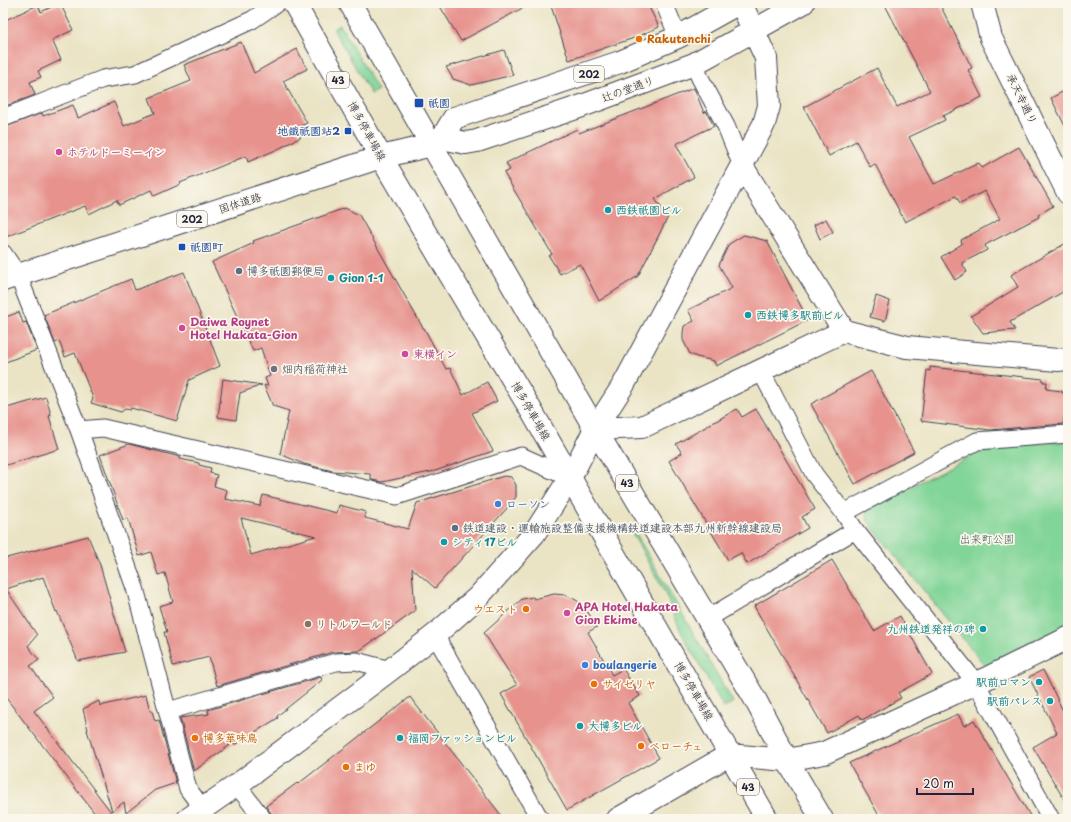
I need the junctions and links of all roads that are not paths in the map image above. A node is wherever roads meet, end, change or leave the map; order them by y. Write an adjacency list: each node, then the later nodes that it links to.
1 (278, 3): 11 (street)
2 (294, 3): 13 (main road, 博多停車場線 / 43)
3 (350, 3): 12 (main road, 43)
4 (664, 3): 9 (street)
5 (740, 3): 8 (main road); 9 (main road, 202)
6 (803, 3): 8 (main road, 辻の堂通り / 202)
7 (982, 3): 15 (main road, 承天寺通り)
8 (752, 30): 10 (main road, 辻の堂通り / 202); 14 (main road)
9 (678, 37): 12 (main road, 202)
10 (694, 64): 12 (main road, 辻の堂通り / 202); 14 (street)
11 (3, 118)
12 (437, 142): 13 (main road, 国体道路 / 202); 21 (main road, 43)
13 (381, 158): 17 (main road, 国体道路 / 202); 24 (main road, 博多停車場線 / 43)
14 (742, 166): 18 (main road); 21 (main road)
15 (1068, 193)
16 (3, 253): 17 (street)
17 (10, 277): 22 (street)
18 (844, 331): 19 (main road); 20 (main road)
19 (1068, 359)
20 (762, 371): 21 (main road); 25 (street)
21 (595, 429): 24 (main road); 27 (main road, 43)
22 (79, 430): 24 (street); 32 (street)
23 (1068, 434): 25 (street)
24 (570, 478): 28 (main road); 33 (main road, 博多停車場線 / 43)
25 (844, 513): 26 (street)
26 (856, 530): 27 (street); 31 (street)
27 (707, 619): 34 (main road, 43)
28 (435, 635): 30 (main road); 38 (street)
29 (1068, 638): 31 (main road)
30 (390, 670): 32 (street); 35 (main road)
31 (976, 683): 34 (main road); 42 (street)
32 (168, 711): 36 (street)
33 (729, 755): 34 (main road); 39 (main road); 40 (main road, 博多停車場線 / 43)
34 (787, 760): 41 (main road, 43)
35 (237, 785): 36 (main road); 37 (street)
36 (195, 814)
37 (263, 819)
38 (540, 819)
39 (618, 819)
40 (767, 819)
41 (822, 819)
42 (1051, 819)

